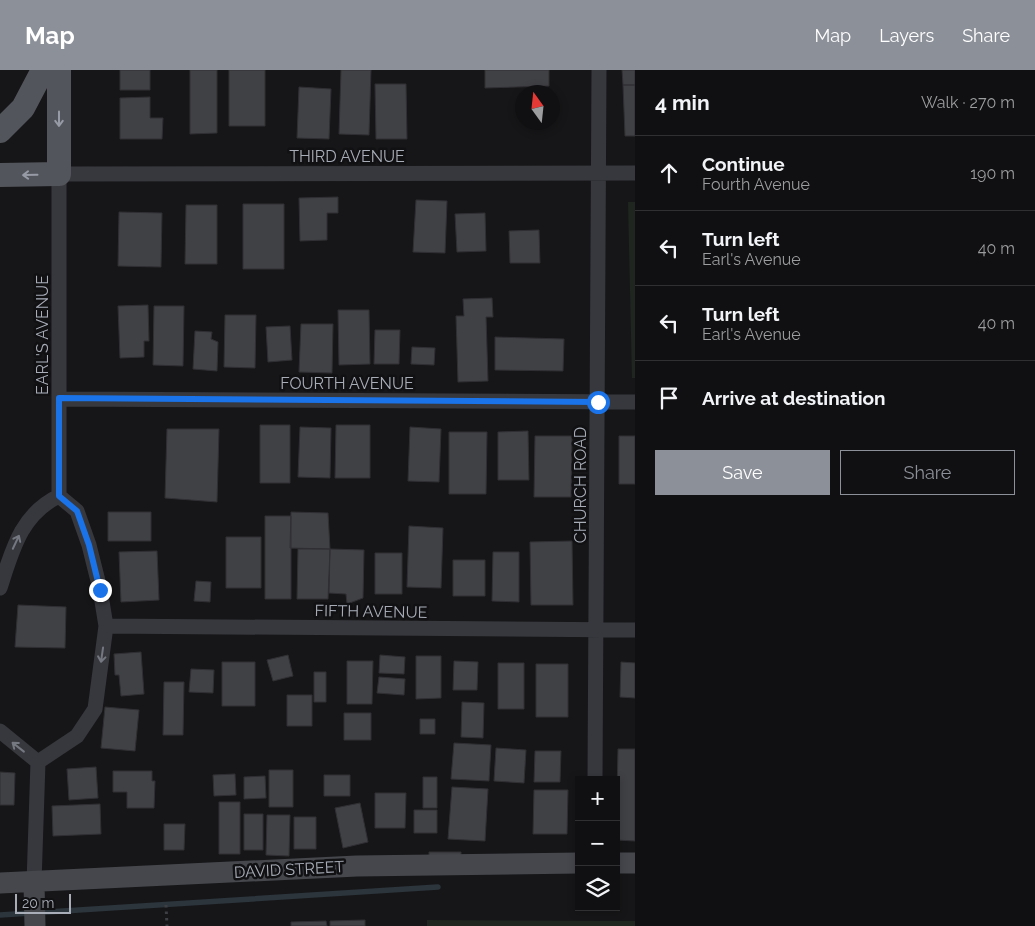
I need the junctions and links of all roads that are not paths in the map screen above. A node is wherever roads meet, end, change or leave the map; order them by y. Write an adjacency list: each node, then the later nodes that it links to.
1 (43, 70): 4 (main road)
2 (59, 70): 7 (main road, one-way to 7)
3 (599, 70): 5 (street, CHURCH ROAD)
4 (0, 131)
5 (599, 172): 6 (street, THIRD AVENUE); 7 (street, THIRD AVENUE); 10 (street, CHURCH ROAD)
6 (635, 173)
7 (60, 174): 8 (main road, one-way to 8); 9 (street, EARL'S AVENUE)
8 (0, 175)
9 (59, 398): 10 (street, FOURTH AVENUE); 12 (street, EARL'S AVENUE)
10 (598, 402): 11 (street, FOURTH AVENUE); 16 (street, CHURCH ROAD)
11 (635, 402)
12 (59, 496): 13 (street, one-way to 12); 14 (street)
13 (0, 588)
14 (106, 626): 16 (street, FIFTH AVENUE); 18 (street, one-way to 18)
15 (635, 630): 16 (street, FIFTH AVENUE)
16 (597, 631): 19 (street, CHURCH ROAD)
17 (0, 731): 18 (street, one-way to 17)
18 (38, 762): 23 (street)
19 (595, 776)
20 (620, 862): 22 (street)
21 (575, 863): 23 (street, DAVID STREET)
22 (635, 863)
23 (34, 882): 24 (street, DAVID STREET); 25 (street)
24 (0, 883)
25 (34, 918)

